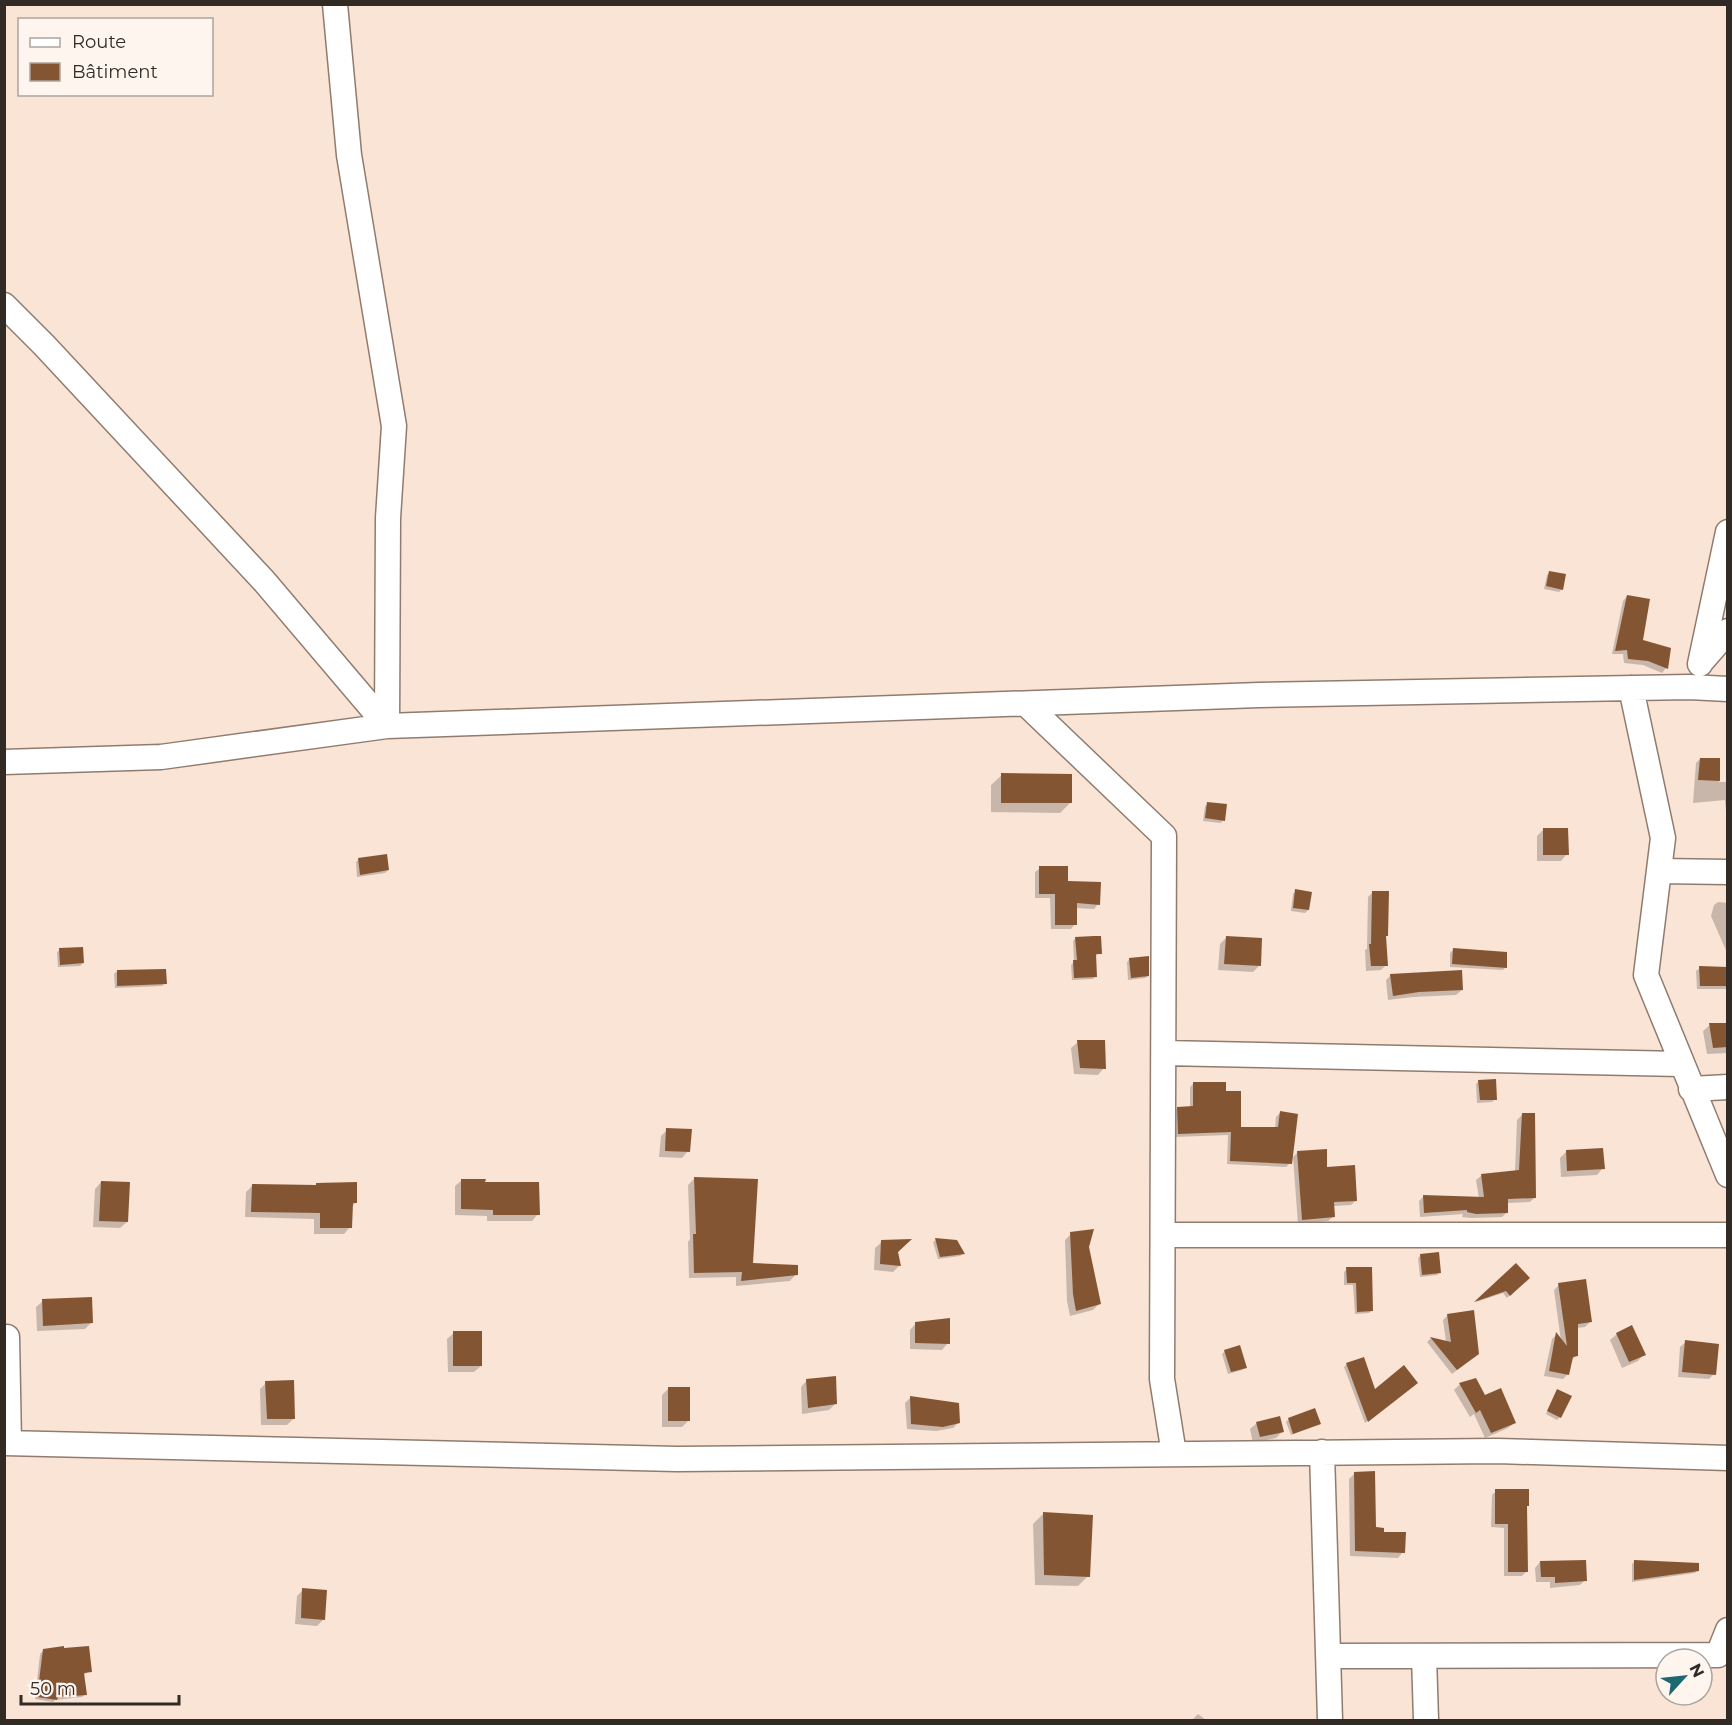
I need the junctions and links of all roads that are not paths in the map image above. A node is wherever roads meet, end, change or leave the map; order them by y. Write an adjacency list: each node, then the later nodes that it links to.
1 (335, 4): 10 (street)
2 (4, 305): 10 (street)
3 (1728, 532): 5 (street)
4 (1728, 631): 5 (street)
5 (1700, 664): 6 (street)
6 (1691, 687): 7 (street); 8 (street)
7 (1631, 688): 9 (street); 12 (street)
8 (1728, 689)
9 (1026, 704): 10 (street); 14 (street)
10 (387, 726): 11 (street)
11 (4, 762)
12 (1659, 872): 13 (street); 15 (street)
13 (1728, 872)
14 (1164, 1053): 15 (street); 19 (street)
15 (1681, 1064): 17 (street)
16 (1728, 1087): 17 (street)
17 (1691, 1089): 18 (street)
18 (1728, 1174)
19 (1163, 1235): 20 (street); 24 (street)
20 (1728, 1235)
21 (4, 1337): 22 (street)
22 (7, 1443): 24 (street)
23 (1322, 1452): 24 (street); 25 (street); 27 (street)
24 (1174, 1454)
25 (1728, 1458)
26 (1728, 1630): 29 (street)
27 (1328, 1656): 28 (street); 30 (street)
28 (1424, 1656): 29 (street); 31 (street)
29 (1723, 1664)
30 (1330, 1720)
31 (1426, 1720)

